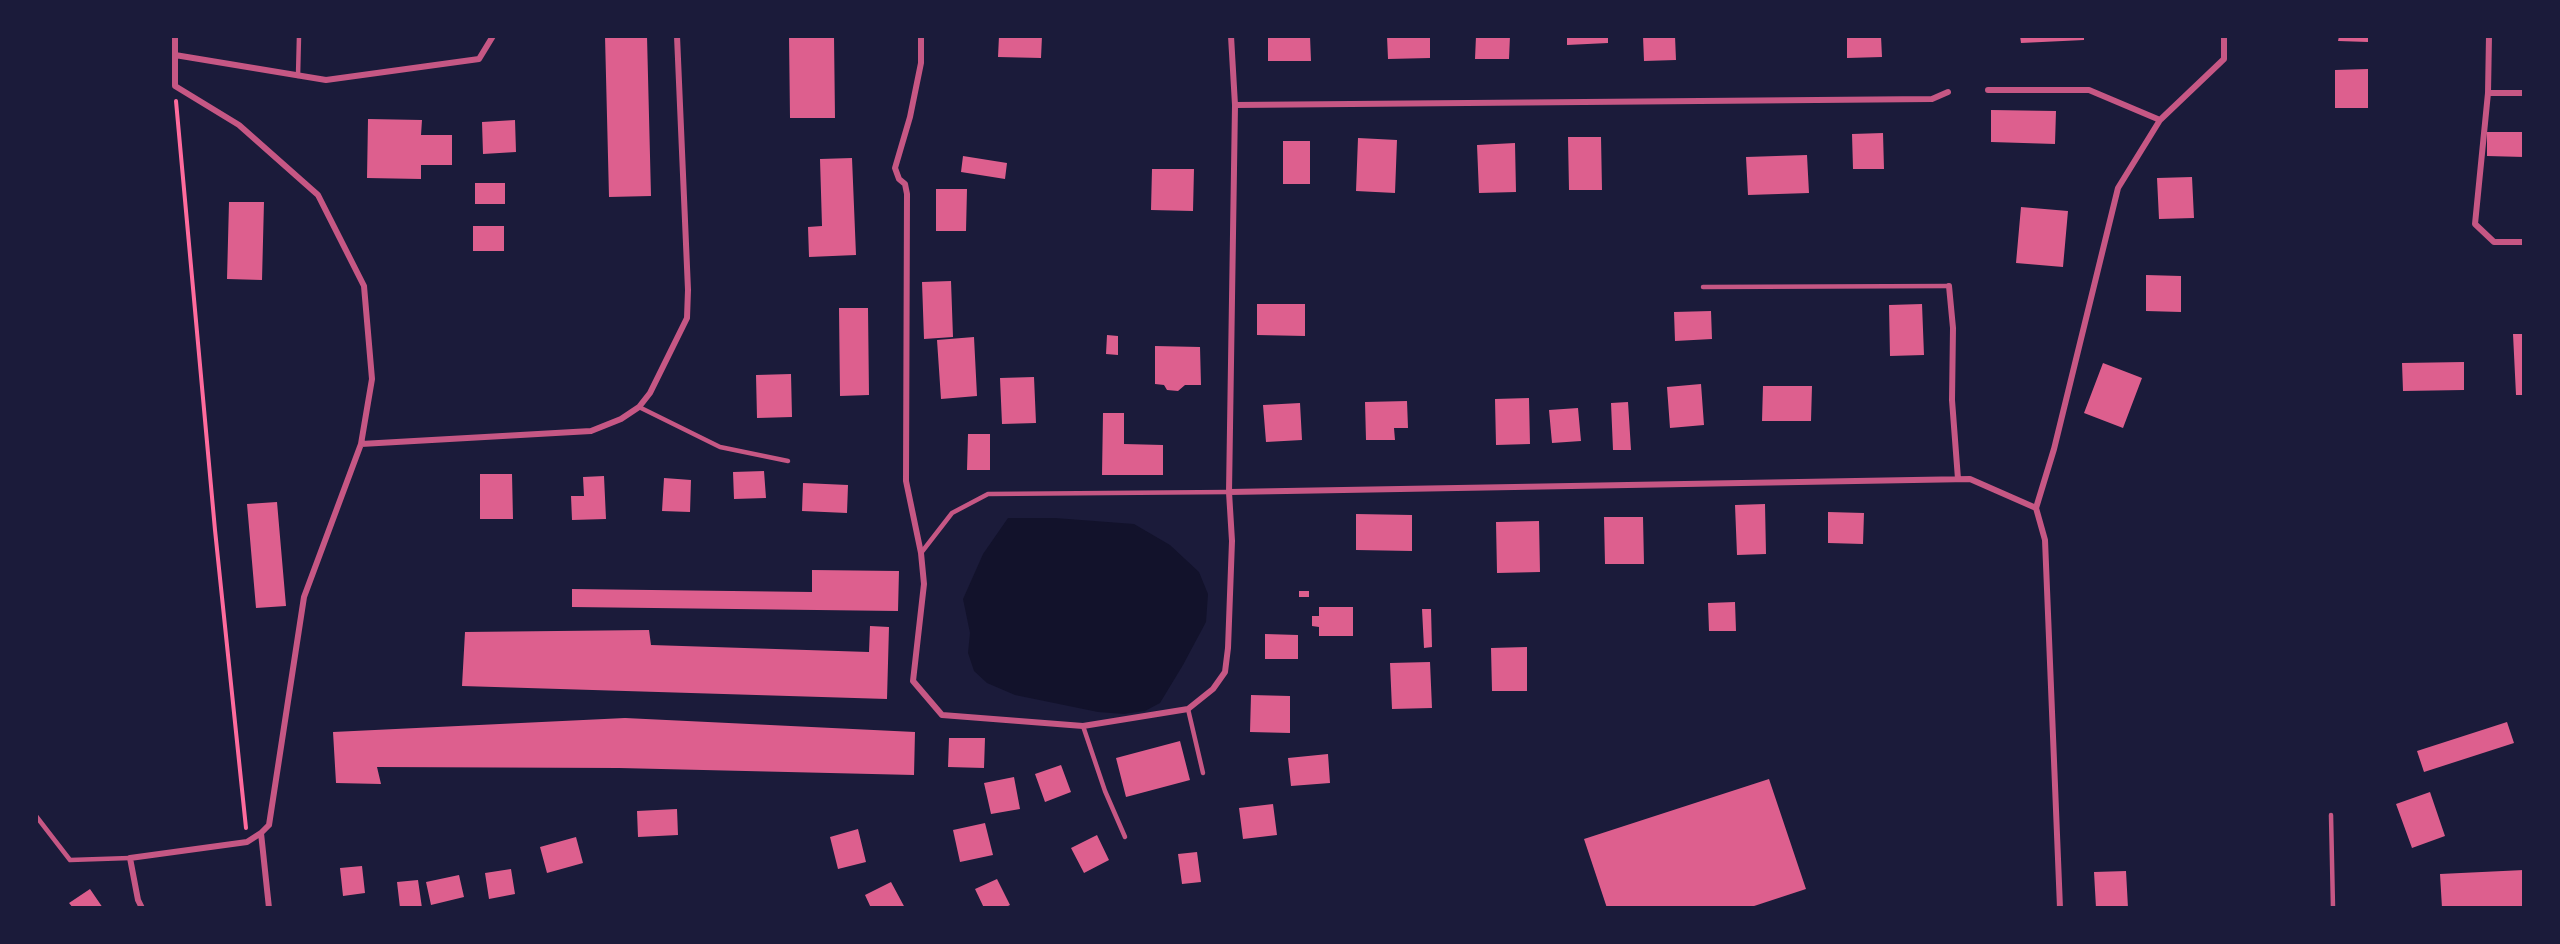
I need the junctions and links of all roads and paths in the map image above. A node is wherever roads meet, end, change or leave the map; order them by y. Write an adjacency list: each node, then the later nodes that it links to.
1 (175, 36): 9 (street)
2 (299, 36): 10 (lane)
3 (493, 36): 10 (street)
4 (677, 36): 21 (street)
5 (921, 36): 27 (street)
6 (1232, 36): 16 (street)
7 (2224, 36): 17 (street)
8 (2489, 36): 14 (street)
9 (175, 54): 10 (street); 11 (street)
10 (298, 76)
11 (175, 86): 22 (street); 35 (path)
12 (1988, 90): 17 (street)
13 (1948, 92): 16 (street)
14 (2488, 93): 15 (street); 18 (street)
15 (2524, 93)
16 (1235, 105): 25 (street)
17 (2160, 120): 26 (street)
18 (2524, 242)
19 (1949, 286): 20 (lane); 24 (street)
20 (1703, 287)
21 (639, 407): 22 (street); 23 (lane)
22 (361, 444): 33 (street)
23 (788, 461)
24 (1958, 479): 25 (street); 26 (street)
25 (1229, 492): 27 (lane); 28 (street)
26 (2036, 508): 39 (street)
27 (921, 553): 29 (street)
28 (1188, 709): 29 (street); 30 (lane)
29 (1083, 726): 34 (lane)
30 (1203, 773)
31 (2331, 815): 40 (lane)
32 (36, 816): 36 (lane)
33 (261, 833): 35 (street); 38 (street)
34 (1125, 837)
35 (247, 842): 36 (street)
36 (130, 858): 37 (street)
37 (142, 908)
38 (269, 908)
39 (2060, 908)
40 (2333, 908)

